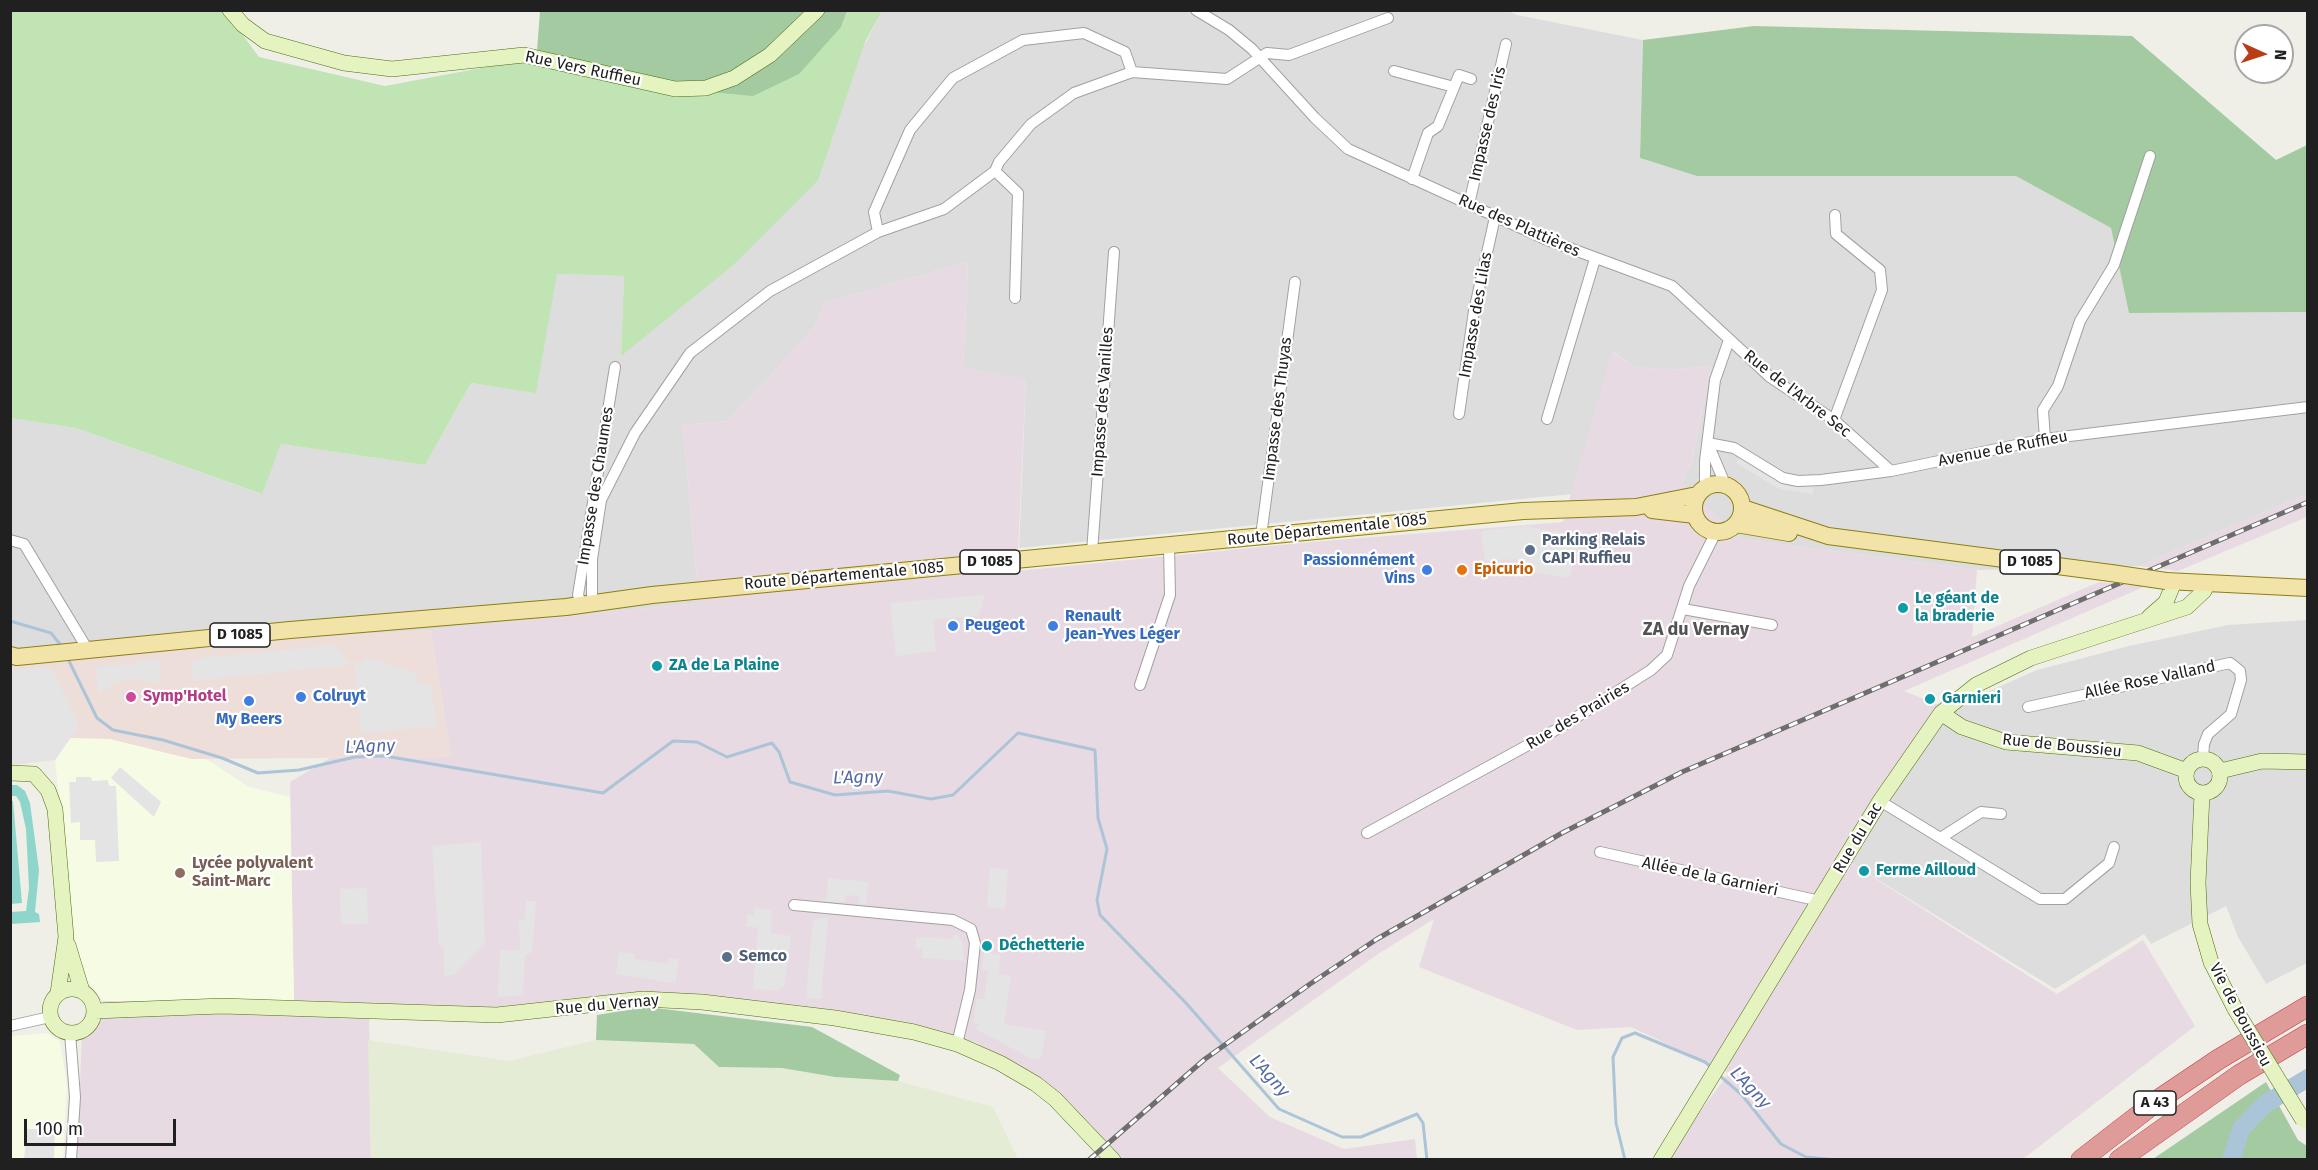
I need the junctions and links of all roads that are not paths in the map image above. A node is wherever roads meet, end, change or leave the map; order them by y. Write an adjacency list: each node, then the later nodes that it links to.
1 (230, 10): 2 (street, Rue Vers Ruffieu)
2 (818, 10)
3 (1196, 10): 6 (street, Rue des Plattières)
4 (1388, 18): 6 (street)
5 (1506, 44): 14 (street, Impasse des Iris)
6 (1260, 57): 8 (street); 13 (street, Rue des Plattières)
7 (1394, 71): 10 (street)
8 (1132, 72): 12 (street); 17 (street)
9 (1471, 79): 10 (street)
10 (1454, 87): 13 (street)
11 (2150, 156): 28 (street)
12 (995, 171): 17 (street); 21 (street)
13 (1412, 179): 14 (street, Rue des Plattières)
14 (1469, 204): 16 (street, Rue des Plattières)
15 (1835, 215): 27 (street)
16 (1495, 217): 19 (street, Rue des Plattières); 25 (street, Impasse des Lilas)
17 (878, 232): 46 (street)
18 (1114, 252): 42 (street, Impasse des Vanilles)
19 (1595, 259): 22 (street, Rue des Plattières); 26 (street)
20 (1295, 282): 38 (street, Impasse des Thuyas)
21 (1015, 298)
22 (1729, 340): 27 (street, Rue de l'Arbre Sec); 29 (street)
23 (615, 367): 46 (street, Impasse des Chaumes)
24 (2307, 407): 28 (street, Avenue de Ruffieu)
25 (1459, 414)
26 (1547, 419)
27 (1834, 420): 30 (street, Rue de l'Arbre Sec)
28 (2045, 439): 30 (street, Avenue de Ruffieu)
29 (1708, 443): 30 (street, Avenue de Ruffieu); 31 (street); 32 (street)
30 (1891, 471)
31 (1725, 484): 32 (main road); 34 (main road)
32 (1701, 491): 33 (main road, D 1085); 35 (main road)
33 (1636, 507): 35 (main road, D 1085); 38 (main road, Route Départementale 1085 / D 1085)
34 (1743, 508): 36 (main road); 39 (main road, D 1085)
35 (1695, 515): 37 (main road)
36 (1736, 524): 37 (main road); 39 (main road, D 1085)
37 (1716, 532): 47 (street, Rue des Prairies)
38 (1261, 536): 41 (main road, Route Départementale 1085 / D 1085)
39 (1828, 536): 43 (main road, D 1085, bridge)
40 (10, 540): 50 (street)
41 (1169, 546): 42 (main road, Route Départementale 1085 / D 1085); 52 (street)
42 (1092, 552): 46 (main road, Route Départementale 1085 / D 1085)
43 (2170, 581): 44 (main road, D 1085); 48 (street, Rue du Lac)
44 (2207, 585): 45 (main road, D 1085); 48 (street, Rue du Lac)
45 (2307, 588)
46 (587, 604): 50 (main road, Route Départementale 1085 / D 1085)
47 (1683, 609): 49 (street); 63 (street, Rue des Prairies)
48 (2147, 619): 54 (street, Rue du Lac)
49 (1772, 625)
50 (83, 650): 51 (main road, D 1085)
51 (13, 657)
52 (1140, 685)
53 (2028, 707): 55 (street, Allée Rose Valland)
54 (1941, 713): 57 (street, Rue de Boussieu); 61 (street, Rue du Lac)
55 (2203, 759): 57 (street); 58 (street)
56 (2307, 762): 58 (street)
57 (2187, 771): 60 (street)
58 (2220, 771): 60 (street)
59 (10, 773): 69 (street)
60 (2202, 794): 79 (street, Vie de Boussieu, bridge)
61 (1880, 801): 64 (street); 67 (street, Rue du Lac)
62 (2001, 814): 64 (street)
63 (1367, 833)
64 (1942, 837): 65 (street)
65 (2114, 847)
66 (1600, 852): 67 (street, Allée de la Garnieri)
67 (1820, 901): 82 (street, Rue du Lac)
68 (794, 905): 78 (street)
69 (66, 937): 70 (street); 71 (street)
70 (82, 991): 71 (street); 73 (street)
71 (58, 993): 74 (street)
72 (2307, 1006): 83 (highway, A 43)
73 (94, 1011): 76 (street); 78 (street, Rue du Vernay)
74 (50, 1017): 75 (street); 76 (street)
75 (10, 1026)
76 (70, 1033): 80 (street)
77 (2307, 1034): 84 (highway, A 43)
78 (957, 1044): 81 (street, Rue du Vernay)
79 (2305, 1123)
80 (71, 1160)
81 (1113, 1160)
82 (1661, 1160)
83 (2081, 1160)
84 (2119, 1160)

